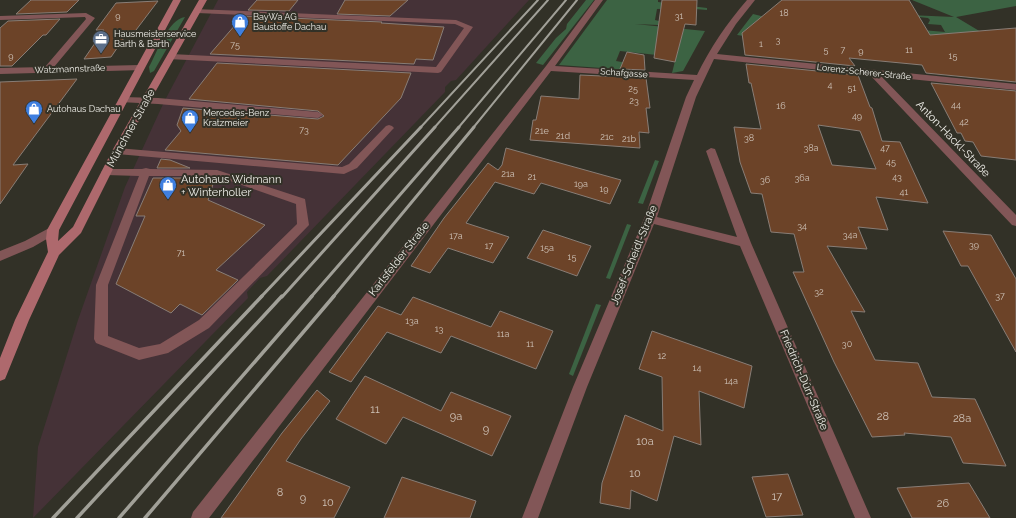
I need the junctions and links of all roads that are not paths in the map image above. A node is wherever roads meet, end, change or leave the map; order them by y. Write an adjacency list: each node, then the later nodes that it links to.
1 (177, 0): 9 (main road, Münchner Straße)
2 (203, 0): 5 (main road, Münchner Straße)
3 (599, 0): 10 (street, Karlsfelder Straße)
4 (751, 0): 7 (street, Josef-Scheidl-Straße)
5 (197, 11): 8 (main road, Münchner Straße); 8 (street)
6 (0, 18): 11 (street)
7 (711, 56): 13 (street, Lorenz-Scherer-Straße); 14 (street, Josef-Scheidl-Straße)
8 (171, 57): 17 (main road, Münchner Straße)
9 (140, 68): 11 (street, Watzmannstraße); 16 (main road, Münchner Straße)
10 (549, 68): 14 (street, Schafgasse); 31 (street, Karlsfelder Straße)
11 (47, 70): 12 (street, Watzmannstraße)
12 (0, 71)
13 (873, 73): 15 (street, Lorenz-Scherer-Straße); 25 (street, Anton-Hackl-Straße)
14 (698, 78): 24 (street, Josef-Scheidl-Straße)
15 (1016, 87)
16 (123, 100): 17 (street); 26 (main road, Münchner Straße)
17 (146, 101): 18 (street); 20 (main road, Münchner Straße)
18 (318, 115)
19 (389, 128): 20 (street)
20 (117, 151): 23 (main road, Münchner Straße)
21 (711, 151): 27 (street, Friedrich-Dürr-Straße)
22 (146, 171): 22 (street); 23 (street)
23 (106, 172): 28 (main road, Münchner Straße)
24 (650, 219): 27 (street); 32 (street, Josef-Scheidl-Straße)
25 (1016, 222)
26 (53, 230): 28 (main road, Münchner Straße); 29 (street)
27 (744, 243): 33 (street, Friedrich-Dürr-Straße)
28 (54, 252): 30 (main road, Münchner Straße)
29 (0, 256)
30 (0, 375)
31 (199, 518)
32 (530, 518)
33 (863, 518)

